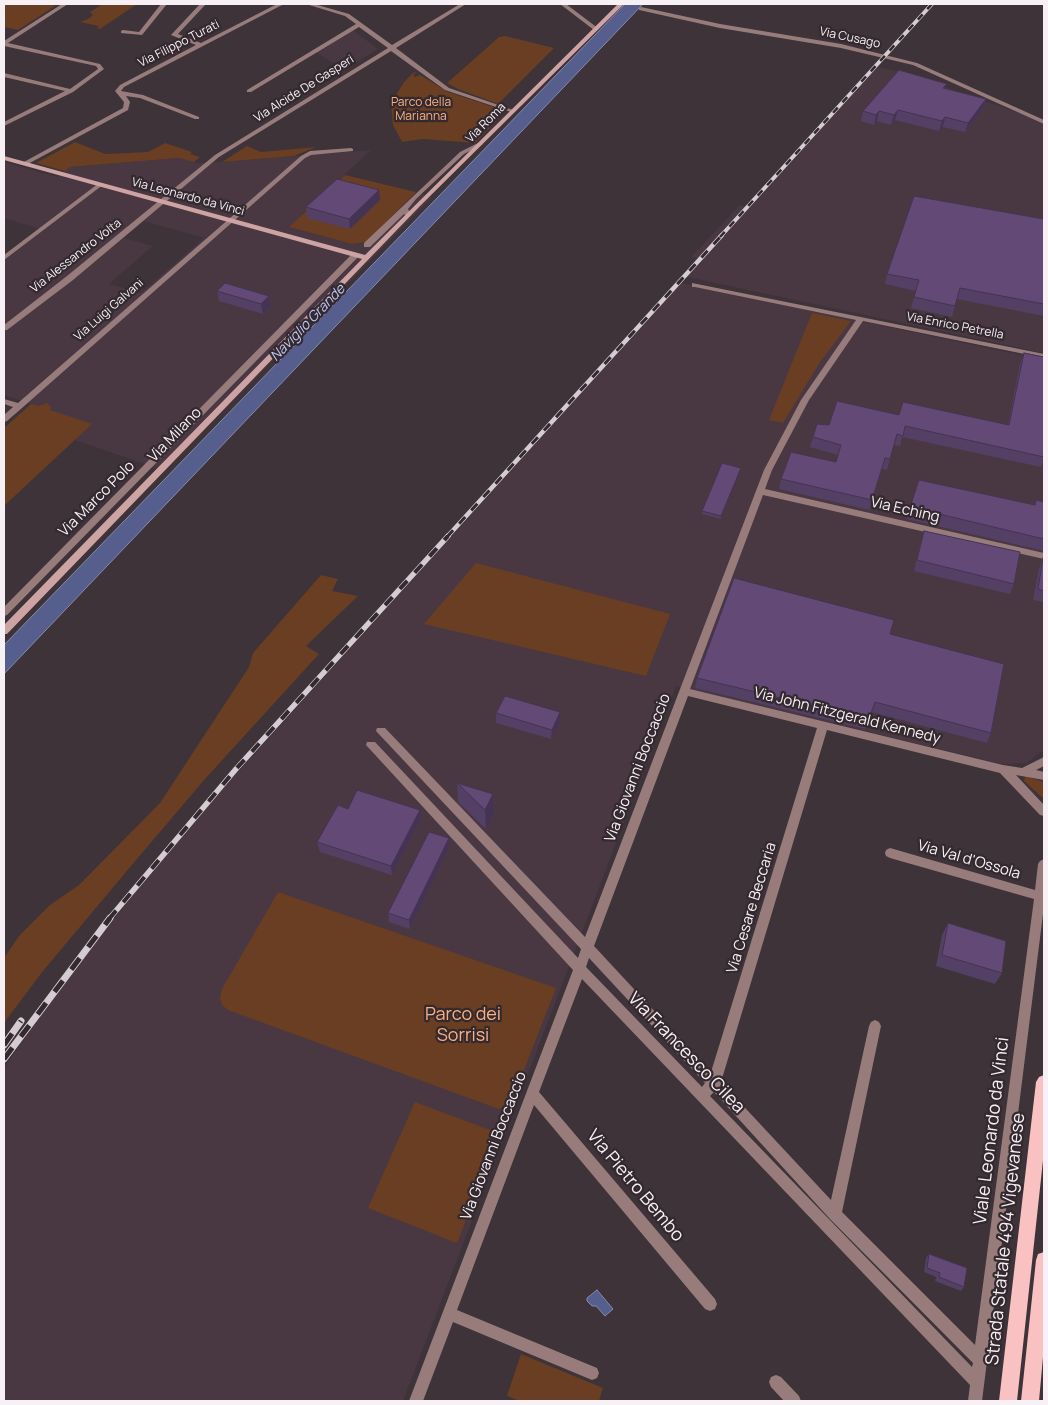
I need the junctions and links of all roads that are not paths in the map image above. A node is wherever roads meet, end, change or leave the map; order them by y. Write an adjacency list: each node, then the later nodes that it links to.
1 (65, 4): 15 (street)
2 (164, 4): 14 (street)
3 (203, 4): 16 (street)
4 (281, 4): 16 (street, Via Filippo Turati)
5 (309, 4): 11 (street)
6 (463, 4): 17 (street, Via Alcide De Gasperi)
7 (563, 4): 10 (street)
8 (621, 4): 12 (main road, Via Roma)
9 (641, 9): 26 (street, Via Cusago)
10 (572, 10): 12 (street); 13 (street)
11 (360, 24): 17 (street); 20 (street)
12 (602, 24): 13 (main road, Via Roma)
13 (596, 29): 22 (main road, Via Roma)
14 (123, 32)
15 (4, 43): 19 (street)
16 (201, 45): 21 (street, Via Filippo Turati)
17 (392, 48): 22 (street); 33 (street, Via Alcide De Gasperi)
18 (4, 75): 19 (street)
19 (71, 90): 24 (street)
20 (249, 90)
21 (120, 94): 25 (street); 31 (street)
22 (513, 111): 28 (main road, Via Roma)
23 (4, 115): 24 (street)
24 (15, 117): 27 (street)
25 (197, 118)
26 (1044, 122)
27 (4, 124)
28 (480, 144): 34 (street)
29 (351, 150): 35 (street, Via Luigi Galvani)
30 (4, 158): 31 (main road, Via Leonardo da Vinci)
31 (24, 164): 32 (main road, Via Leonardo da Vinci)
32 (101, 184): 33 (main road, Via Leonardo da Vinci); 38 (street)
33 (161, 201): 35 (main road, Via Leonardo da Vinci); 42 (street, Via Alessandro Volta)
34 (407, 212): 36 (street); 39 (main road)
35 (231, 220): 37 (main road, Via Leonardo da Vinci); 45 (street, Via Luigi Galvani)
36 (368, 245)
37 (356, 255): 39 (main road, Via Leonardo da Vinci); 49 (street, Via Marco Polo)
38 (4, 258)
39 (367, 258): 50 (main road, Via Milano)
40 (696, 286): 41 (street)
41 (861, 319): 43 (street, Via Enrico Petrella); 47 (street, Via Giovanni Boccaccio)
42 (4, 328)
43 (1044, 356)
44 (4, 401): 45 (street)
45 (19, 406): 46 (street, Via Luigi Galvani)
46 (4, 420)
47 (760, 490): 48 (street, Via Eching); 51 (street, Via Giovanni Boccaccio)
48 (1044, 556)
49 (4, 613)
50 (4, 631)
51 (684, 691): 52 (street, Via John Fitzgerald Kennedy); 63 (street, Via Giovanni Boccaccio)
52 (823, 726): 56 (street, Via John Fitzgerald Kennedy); 67 (street, Via Cesare Beccaria)
53 (381, 731): 63 (street, Via Francesco Cilea)
54 (371, 745): 64 (street, Via Francesco Cilea)
55 (1044, 761): 57 (street)
56 (1003, 770): 57 (street, Via John Fitzgerald Kennedy); 59 (street)
57 (1023, 773): 58 (street, Via John Fitzgerald Kennedy)
58 (1044, 776)
59 (1044, 812)
60 (890, 853): 62 (street, Via Val d'Ossola)
61 (1044, 864): 62 (street, Viale Leonardo da Vinci)
62 (1040, 896): 74 (street, Viale Leonardo da Vinci)
63 (587, 948): 64 (street, Via Giovanni Boccaccio); 67 (street, Via Francesco Cilea)
64 (579, 968): 68 (street, Via Giovanni Boccaccio); 69 (street, Via Francesco Cilea)
65 (875, 1026): 70 (street)
66 (1044, 1082): 81 (main road, Strada Statale 494 Vigevanese)
67 (714, 1083): 69 (street, Via Cesare Beccaria); 70 (street, Via Francesco Cilea)
68 (532, 1093): 72 (street, Via Pietro Bembo); 73 (street, Via Giovanni Boccaccio)
69 (702, 1095): 77 (street, Via Francesco Cilea)
70 (835, 1214): 74 (street, Via Francesco Cilea)
71 (1044, 1260): 82 (main road)
72 (710, 1304)
73 (449, 1314): 75 (street); 78 (street, Via Giovanni Boccaccio)
74 (981, 1361): 77 (street, Viale Leonardo da Vinci)
75 (592, 1373)
76 (776, 1382): 79 (street)
77 (978, 1383): 80 (street, Viale Leonardo da Vinci)
78 (416, 1401)
79 (794, 1401)
80 (976, 1401)
81 (1008, 1401)
82 (1030, 1401)

